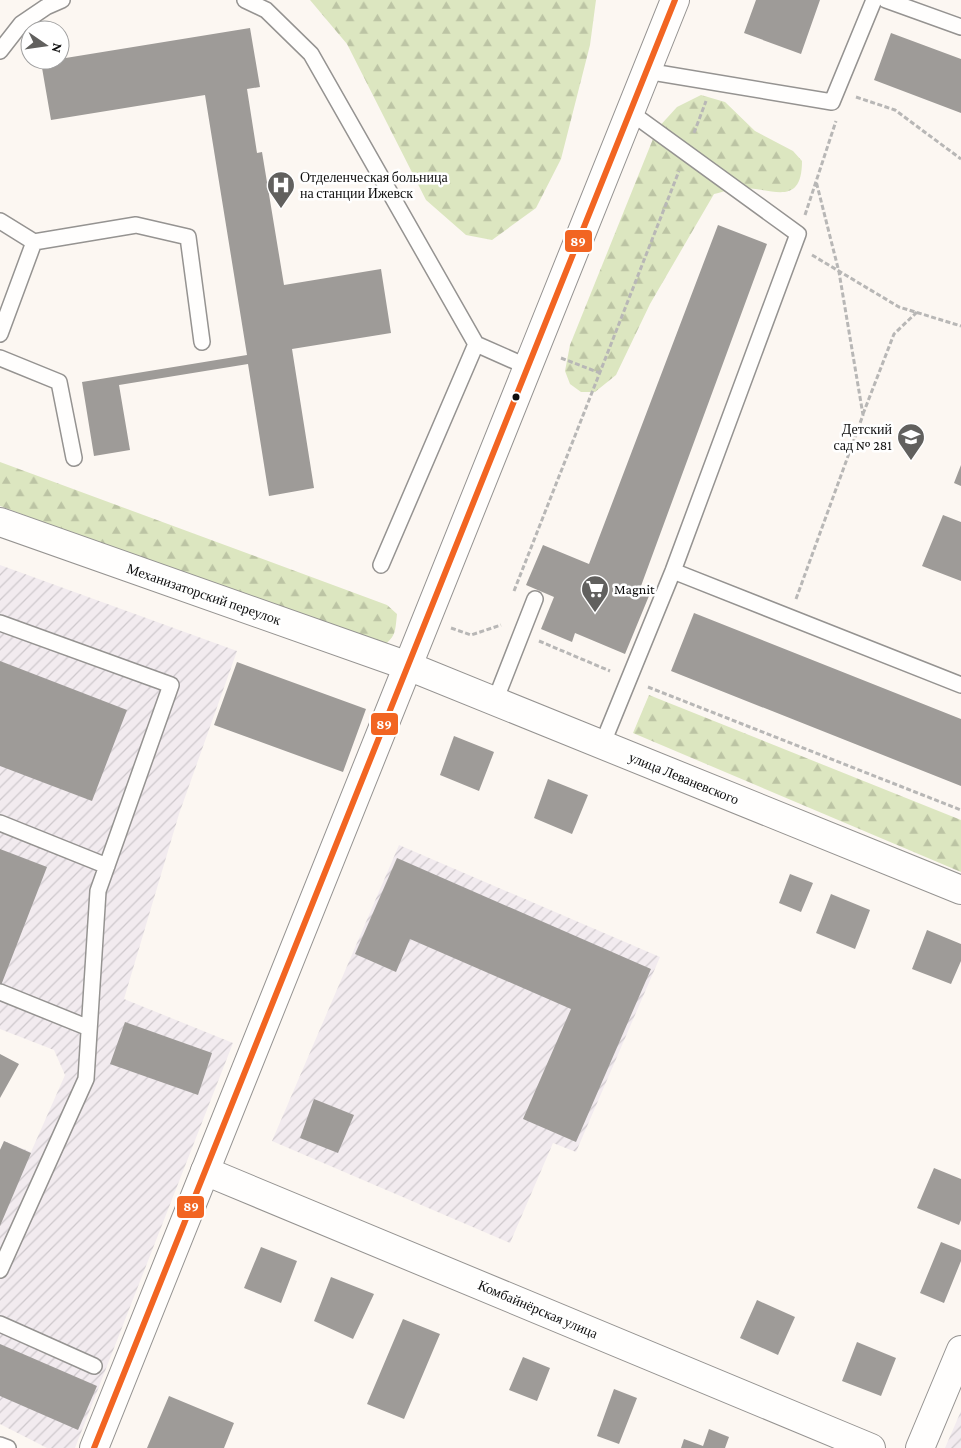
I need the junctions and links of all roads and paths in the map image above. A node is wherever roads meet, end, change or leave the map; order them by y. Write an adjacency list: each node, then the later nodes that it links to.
1 (62, 0): 7 (lane)
2 (245, 0): 24 (lane)
3 (675, 0): 8 (street)
4 (874, 0): 9 (lane)
5 (886, 0): 6 (lane)
6 (961, 27)
7 (0, 51)
8 (646, 71): 9 (lane); 11 (street)
9 (714, 82): 13 (path)
10 (853, 96): 14 (path)
11 (630, 112): 13 (lane); 26 (street)
12 (836, 120): 15 (path)
13 (687, 153): 17 (lane); 27 (path)
14 (961, 159)
15 (816, 181): 17 (path); 19 (path)
16 (0, 221): 18 (lane)
17 (796, 239): 19 (path); 32 (lane)
18 (34, 242): 22 (lane); 23 (lane)
19 (839, 272): 20 (path); 28 (path)
20 (917, 312): 21 (path); 28 (path)
21 (961, 326)
22 (0, 334)
23 (202, 342)
24 (476, 344): 26 (lane); 31 (lane)
25 (0, 358): 29 (lane)
26 (531, 358): 27 (path); 37 (street)
27 (600, 373): 33 (path)
28 (863, 415): 36 (path)
29 (74, 458)
30 (0, 522): 41 (street, Механизаторский переулок)
31 (381, 565)
32 (673, 571): 36 (lane); 42 (lane)
33 (511, 598)
34 (535, 599): 40 (lane)
35 (504, 616): 39 (path)
36 (789, 616): 43 (lane)
37 (426, 620): 39 (path); 41 (street)
38 (0, 624): 48 (lane)
39 (500, 625): 40 (path)
40 (521, 634): 42 (path); 44 (lane)
41 (408, 666): 44 (street, улица Леваневского); 52 (street)
42 (629, 679): 45 (lane); 46 (path)
43 (961, 685)
44 (494, 701): 45 (street, улица Леваневского)
45 (602, 745): 49 (street, улица Леваневского)
46 (961, 810)
47 (0, 823): 48 (lane)
48 (107, 866): 51 (lane)
49 (961, 890)
50 (0, 992): 51 (lane)
51 (89, 1028): 53 (lane)
52 (205, 1171): 59 (street); 60 (street, Комбайнёрская улица)
53 (0, 1270)
54 (0, 1324): 56 (lane)
55 (961, 1350): 61 (street)
56 (94, 1366)
57 (0, 1445): 58 (lane)
58 (8, 1448)
59 (94, 1448)
60 (871, 1448)
61 (920, 1448)

